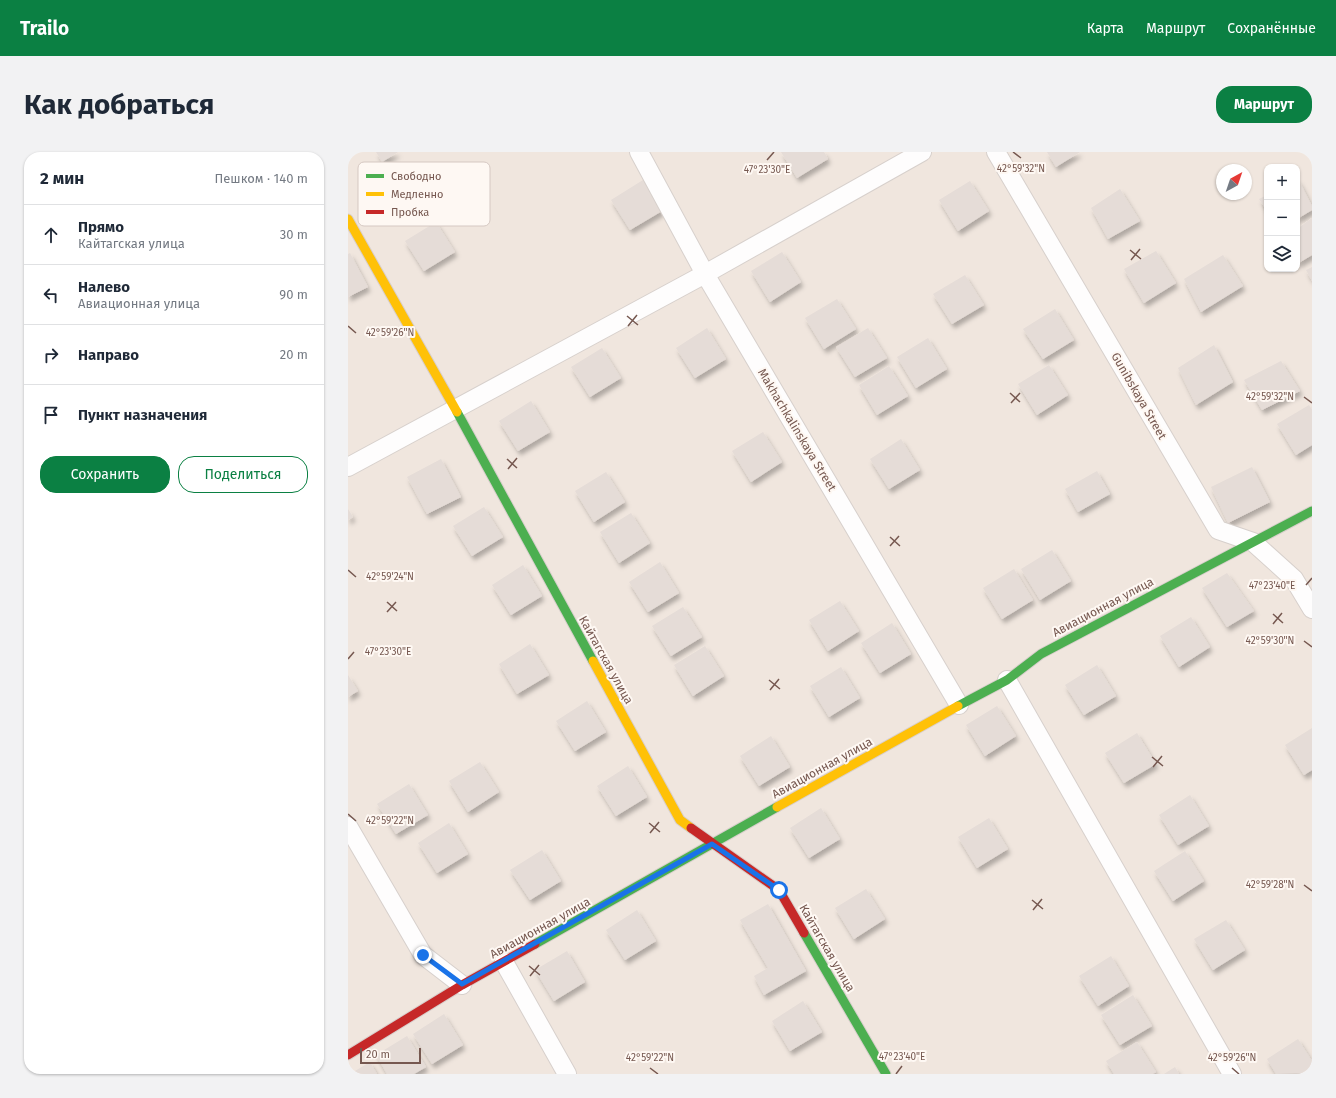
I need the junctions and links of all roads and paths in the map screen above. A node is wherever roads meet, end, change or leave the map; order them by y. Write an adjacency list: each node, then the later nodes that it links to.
1 (639, 152): 5 (street, Makhachkalinskaya Street)
2 (922, 152): 5 (street)
3 (996, 152): 9 (street, Gunibskaya Street)
4 (348, 219): 6 (street, Кайтагская улица)
5 (706, 274): 6 (street); 12 (street, Makhachkalinskaya Street)
6 (456, 409): 7 (street); 14 (street, Кайтагская улица)
7 (348, 467)
8 (1312, 511): 9 (street, Авиационная улица)
9 (1253, 542): 10 (street, Gunibskaya Street); 11 (street, Авиационная улица)
10 (1312, 609)
11 (1007, 680): 12 (street, Авиационная улица); 20 (street)
12 (959, 705): 14 (street, Авиационная улица)
13 (348, 826): 16 (street)
14 (712, 844): 15 (street, Авиационная улица); 19 (street, Кайтагская улица)
15 (504, 962): 16 (street, Авиационная улица); 18 (street)
16 (462, 984): 17 (street, Авиационная улица)
17 (348, 1055)
18 (567, 1074)
19 (886, 1074)
20 (1232, 1074)

